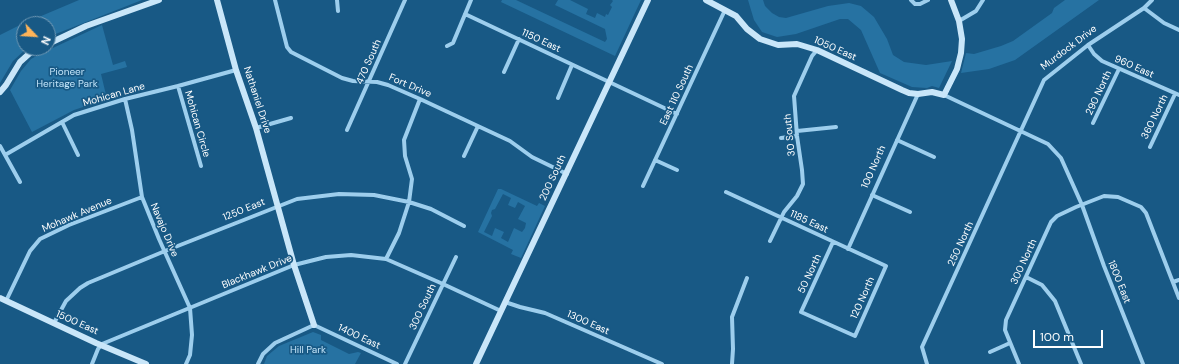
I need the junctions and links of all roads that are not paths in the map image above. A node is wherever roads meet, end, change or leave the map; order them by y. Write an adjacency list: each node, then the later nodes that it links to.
1 (159, 0): 21 (street)
2 (217, 0): 28 (street, Nathaniel Drive)
3 (275, 0): 30 (street, Fort Drive)
4 (337, 0): 16 (street)
5 (405, 0): 30 (street, 470 South)
6 (472, 0): 17 (street)
7 (648, 0): 31 (street, 200 South)
8 (706, 0): 15 (street, 1050 East)
9 (911, 0): 10 (street)
10 (928, 0)
11 (951, 0): 18 (street)
12 (983, 0): 18 (street)
13 (1152, 0): 14 (street, Murdock Drive)
14 (1144, 8): 19 (street); 22 (street, Murdock Drive)
15 (725, 10): 24 (street, 1050 East); 40 (street, East 110 South)
16 (338, 12)
17 (465, 14): 20 (street, 1150 East); 23 (street)
18 (959, 21): 35 (street)
19 (1179, 30)
20 (519, 39): 26 (street, 1150 East); 29 (street)
21 (56, 40)
22 (1088, 45): 27 (street, 960 East); 49 (street, Murdock Drive)
23 (447, 46)
24 (817, 50): 34 (street, 1050 East); 48 (street, 30 South)
25 (27, 56): 33 (street)
26 (572, 65): 31 (street, 1150 East); 37 (street)
27 (1119, 69): 36 (street, 960 East); 43 (street, 290 North)
28 (236, 70): 32 (street, Mohican Lane); 46 (street, Nathaniel Drive)
29 (504, 72)
30 (369, 82): 39 (street, Fort Drive); 47 (street, 470 South)
31 (609, 82): 40 (street, 1150 East); 62 (street, 200 South)
32 (178, 86): 38 (street, Mohican Lane); 60 (street, Mohican Circle)
33 (0, 92)
34 (918, 94): 35 (street, 1050 East); 52 (street, 100 North)
35 (944, 95): 49 (street)
36 (1177, 95): 54 (street, 360 North)
37 (558, 98)
38 (125, 99): 42 (street, Mohican Lane); 67 (street, Navajo Drive)
39 (420, 99): 44 (street, Fort Drive); 68 (street)
40 (677, 114): 59 (street, East 110 South)
41 (291, 118): 46 (street)
42 (62, 122): 55 (street, Mohican Lane); 56 (street)
43 (1094, 123)
44 (478, 126): 57 (street); 62 (street, Fort Drive)
45 (836, 127): 48 (street)
46 (256, 128): 69 (street, Nathaniel Drive)
47 (347, 130)
48 (797, 131): 50 (street, 30 South)
49 (1021, 131): 70 (street); 107 (street, 250 North)
50 (797, 136): 51 (street); 72 (street, 30 South)
51 (781, 138)
52 (897, 140): 58 (street); 66 (street, 100 North)
53 (0, 146): 55 (street)
54 (1150, 147)
55 (5, 155): 63 (street)
56 (78, 155)
57 (464, 156)
58 (934, 158)
59 (655, 160): 61 (street); 64 (street, East 110 South)
60 (201, 166)
61 (677, 170)
62 (567, 174): 89 (street, 200 South)
63 (20, 182)
64 (643, 186)
65 (726, 192): 72 (street, 1185 East)
66 (872, 195): 71 (street); 76 (street, 100 North)
67 (142, 197): 77 (street, Navajo Drive); 88 (street, Mohawk Avenue)
68 (409, 202): 69 (street, 1250 East); 73 (street, 1250 East); 79 (street)
69 (278, 205): 77 (street, 1250 East); 80 (street, Nathaniel Drive)
70 (1082, 205): 82 (street, 300 North); 85 (street, 300 North); 110 (street, 1800 East)
71 (910, 212)
72 (781, 218): 74 (street, 30 South); 75 (street, 1185 East)
73 (464, 226)
74 (770, 241)
75 (833, 242): 76 (street, 1185 East); 94 (street, 50 North)
76 (848, 248): 81 (street, 1185 East)
77 (165, 251): 90 (street, Navajo Drive); 92 (street, 1250 East)
78 (456, 257): 86 (street, 300 South)
79 (386, 259): 80 (street, Blackhawk Drive); 86 (street, Blackhawk Drive)
80 (294, 265): 90 (street, Blackhawk Drive); 93 (street, Nathaniel Drive)
81 (886, 266): 94 (street, 120 North)
82 (1026, 277): 95 (street, 300 North); 109 (street)
83 (747, 278): 106 (street)
84 (1179, 280): 85 (street)
85 (1172, 282): 87 (street, 300 North)
86 (443, 284): 91 (street); 103 (street, 300 South)
87 (1179, 298)
88 (3, 300): 92 (street, 1500 East)
89 (505, 302): 91 (street, 200 South); 105 (street, 1300 East)
90 (190, 308): 96 (street, Blackhawk Drive); 100 (street, Navajo Drive)
91 (501, 311): 104 (street, 200 South)
92 (54, 323): 96 (street, 1500 East)
93 (314, 325): 101 (street); 102 (street, 1400 East)
94 (855, 336)
95 (1010, 343): 97 (street); 108 (street, 300 North)
96 (102, 344): 98 (street); 99 (street, 1500 East)
97 (990, 352)
98 (92, 364)
99 (146, 364)
100 (186, 364)
101 (258, 364)
102 (397, 364)
103 (405, 364)
104 (476, 364)
105 (662, 364)
106 (732, 364)
107 (927, 364)
108 (1019, 364)
109 (1081, 364)
110 (1143, 364)

